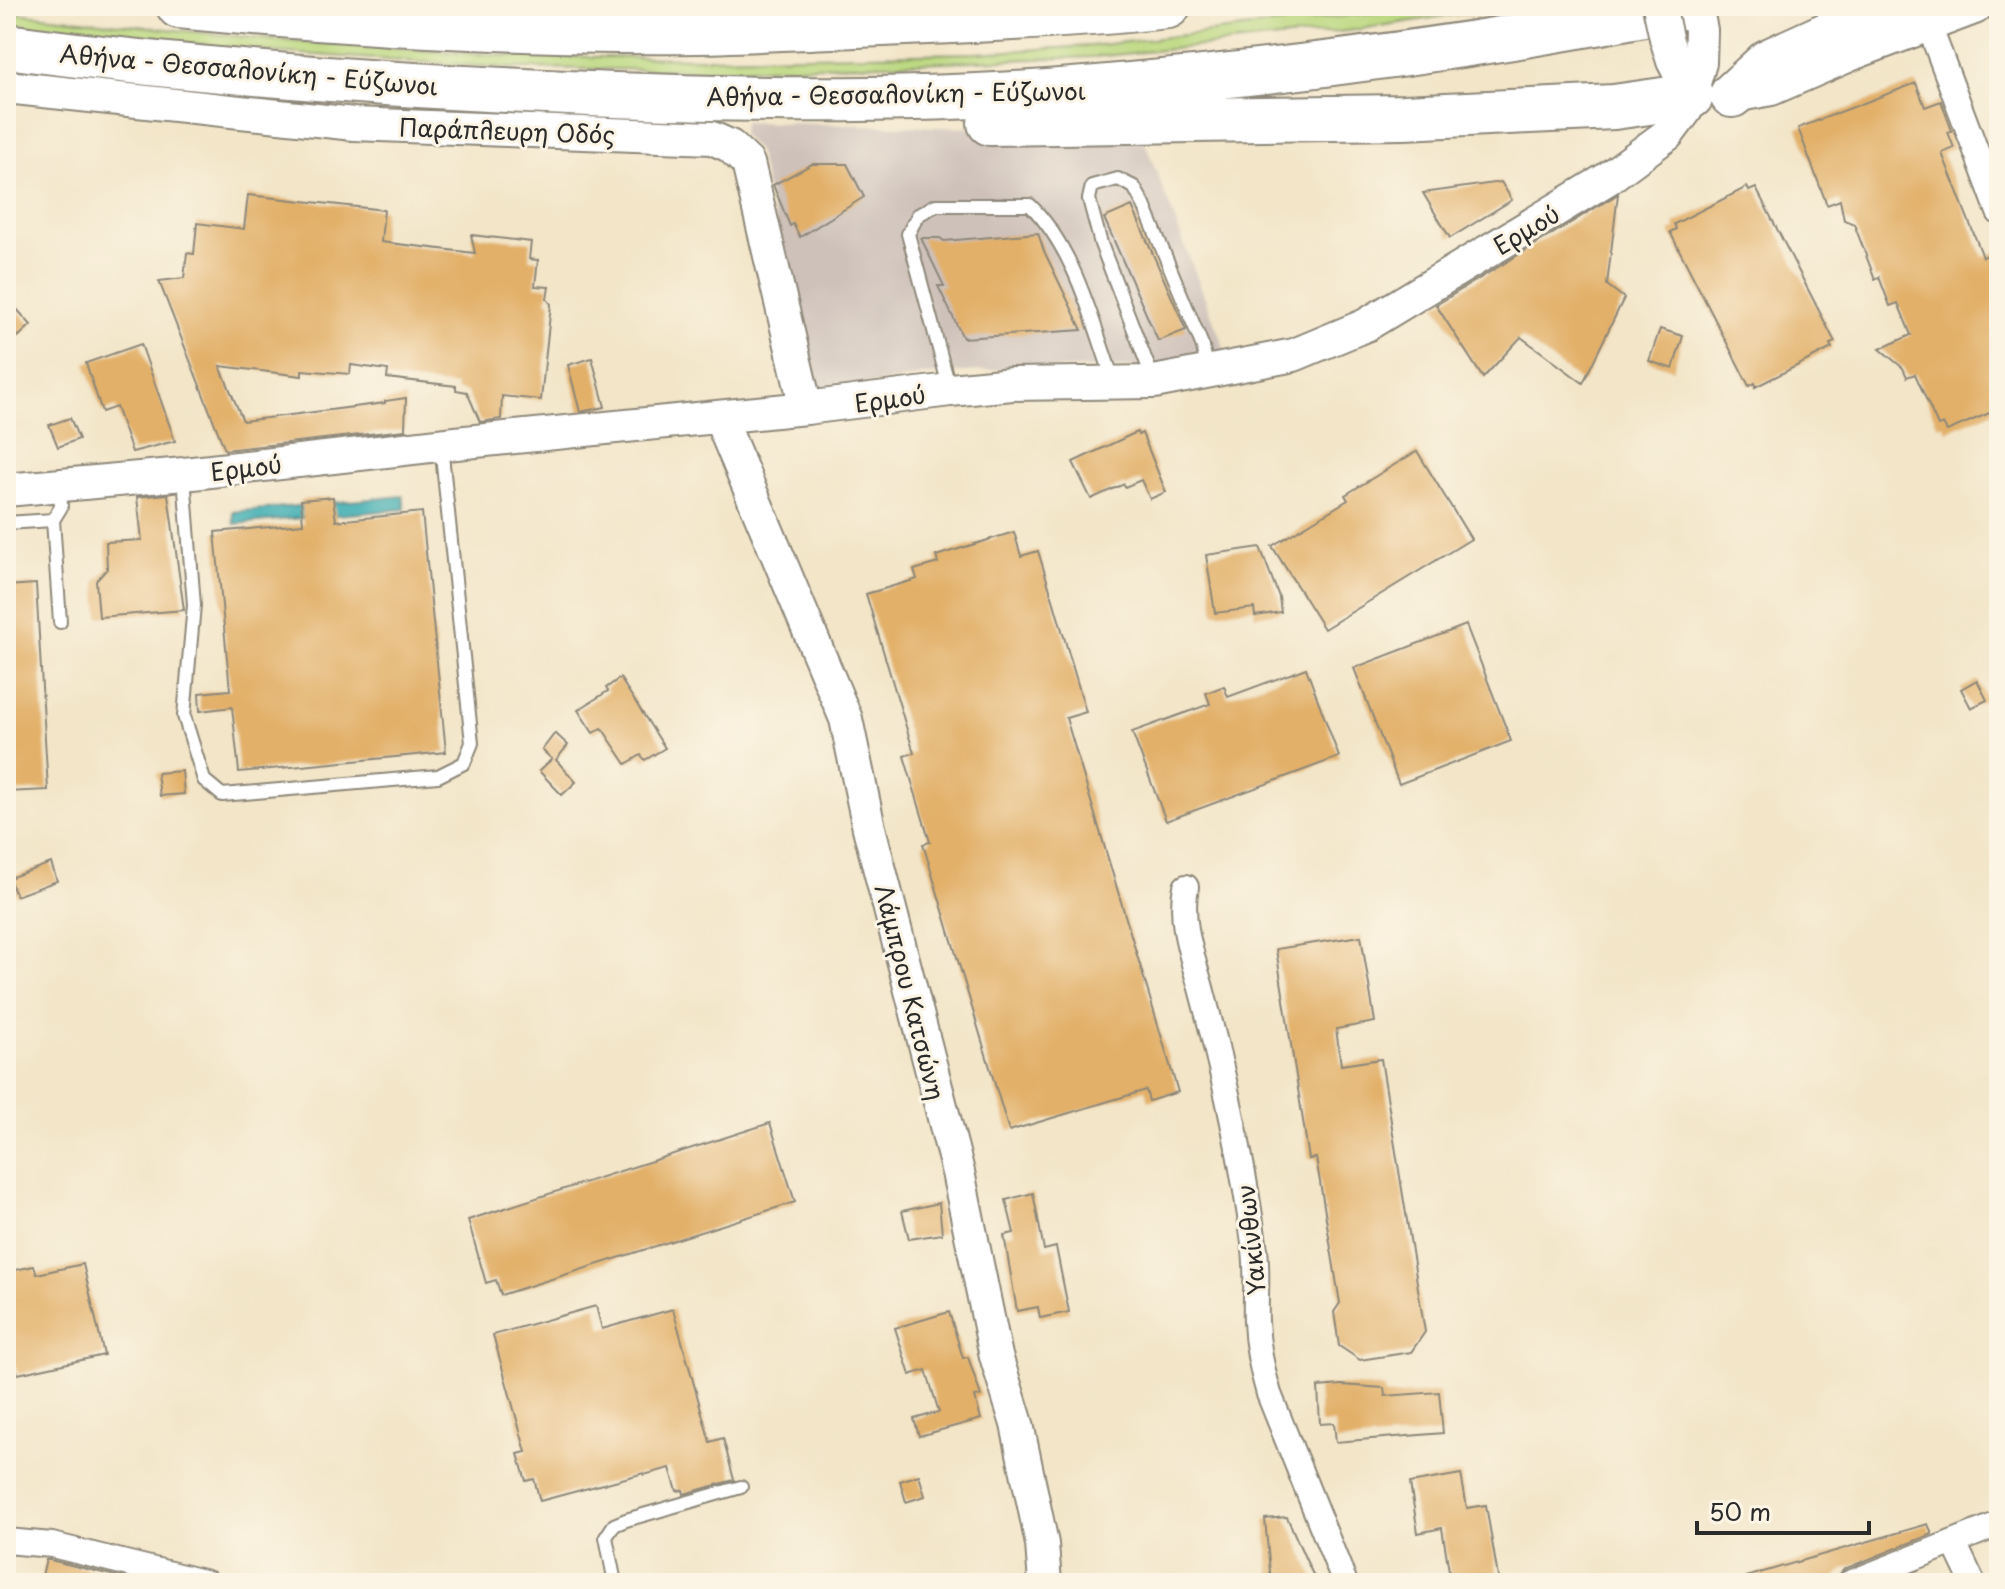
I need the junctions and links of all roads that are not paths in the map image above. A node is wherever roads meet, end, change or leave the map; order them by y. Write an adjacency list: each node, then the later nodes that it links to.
1 (179, 6): 8 (highway)
2 (902, 6): 8 (highway)
3 (1168, 6): 8 (highway)
4 (1659, 6): 7 (street, bridge)
5 (1974, 6): 6 (main road)
6 (1916, 14): 11 (highway); 13 (street)
7 (1687, 20): 11 (street); 12 (highway, Αθήνα - Θεσσαλονίκη - Εύζωνοι)
8 (760, 28)
9 (6, 46): 12 (highway, Αθήνα - Θεσσαλονίκη - Εύζωνοι)
10 (6, 87): 18 (street, Παράπλευρη Οδός)
11 (1711, 95): 12 (highway); 14 (street, Ερμού)
12 (761, 101)
13 (1999, 212)
14 (1208, 373): 15 (street, Ερμού); 15 (lane)
15 (1154, 382): 16 (street, Ερμού)
16 (1115, 384): 17 (street, Ερμού); 17 (lane)
17 (950, 390): 18 (street, Ερμού)
18 (806, 408): 19 (street, Ερμού)
19 (720, 418): 20 (street, Ερμού); 34 (street, Λάμπρου Κατσώνη)
20 (441, 445): 21 (street, Ερμού); 21 (lane)
21 (184, 474): 22 (street, Ερμού)
22 (60, 486): 23 (street, Ερμού); 24 (lane)
23 (6, 490)
24 (53, 520): 25 (lane); 26 (lane)
25 (6, 523)
26 (60, 622)
27 (1186, 887): 35 (street, Υακίνθων)
28 (741, 1487): 33 (lane)
29 (1999, 1524): 31 (street)
30 (6, 1541): 32 (street)
31 (1954, 1543): 36 (street); 37 (street)
32 (207, 1583)
33 (615, 1583)
34 (1045, 1583)
35 (1345, 1583)
36 (1850, 1583)
37 (1973, 1583)

